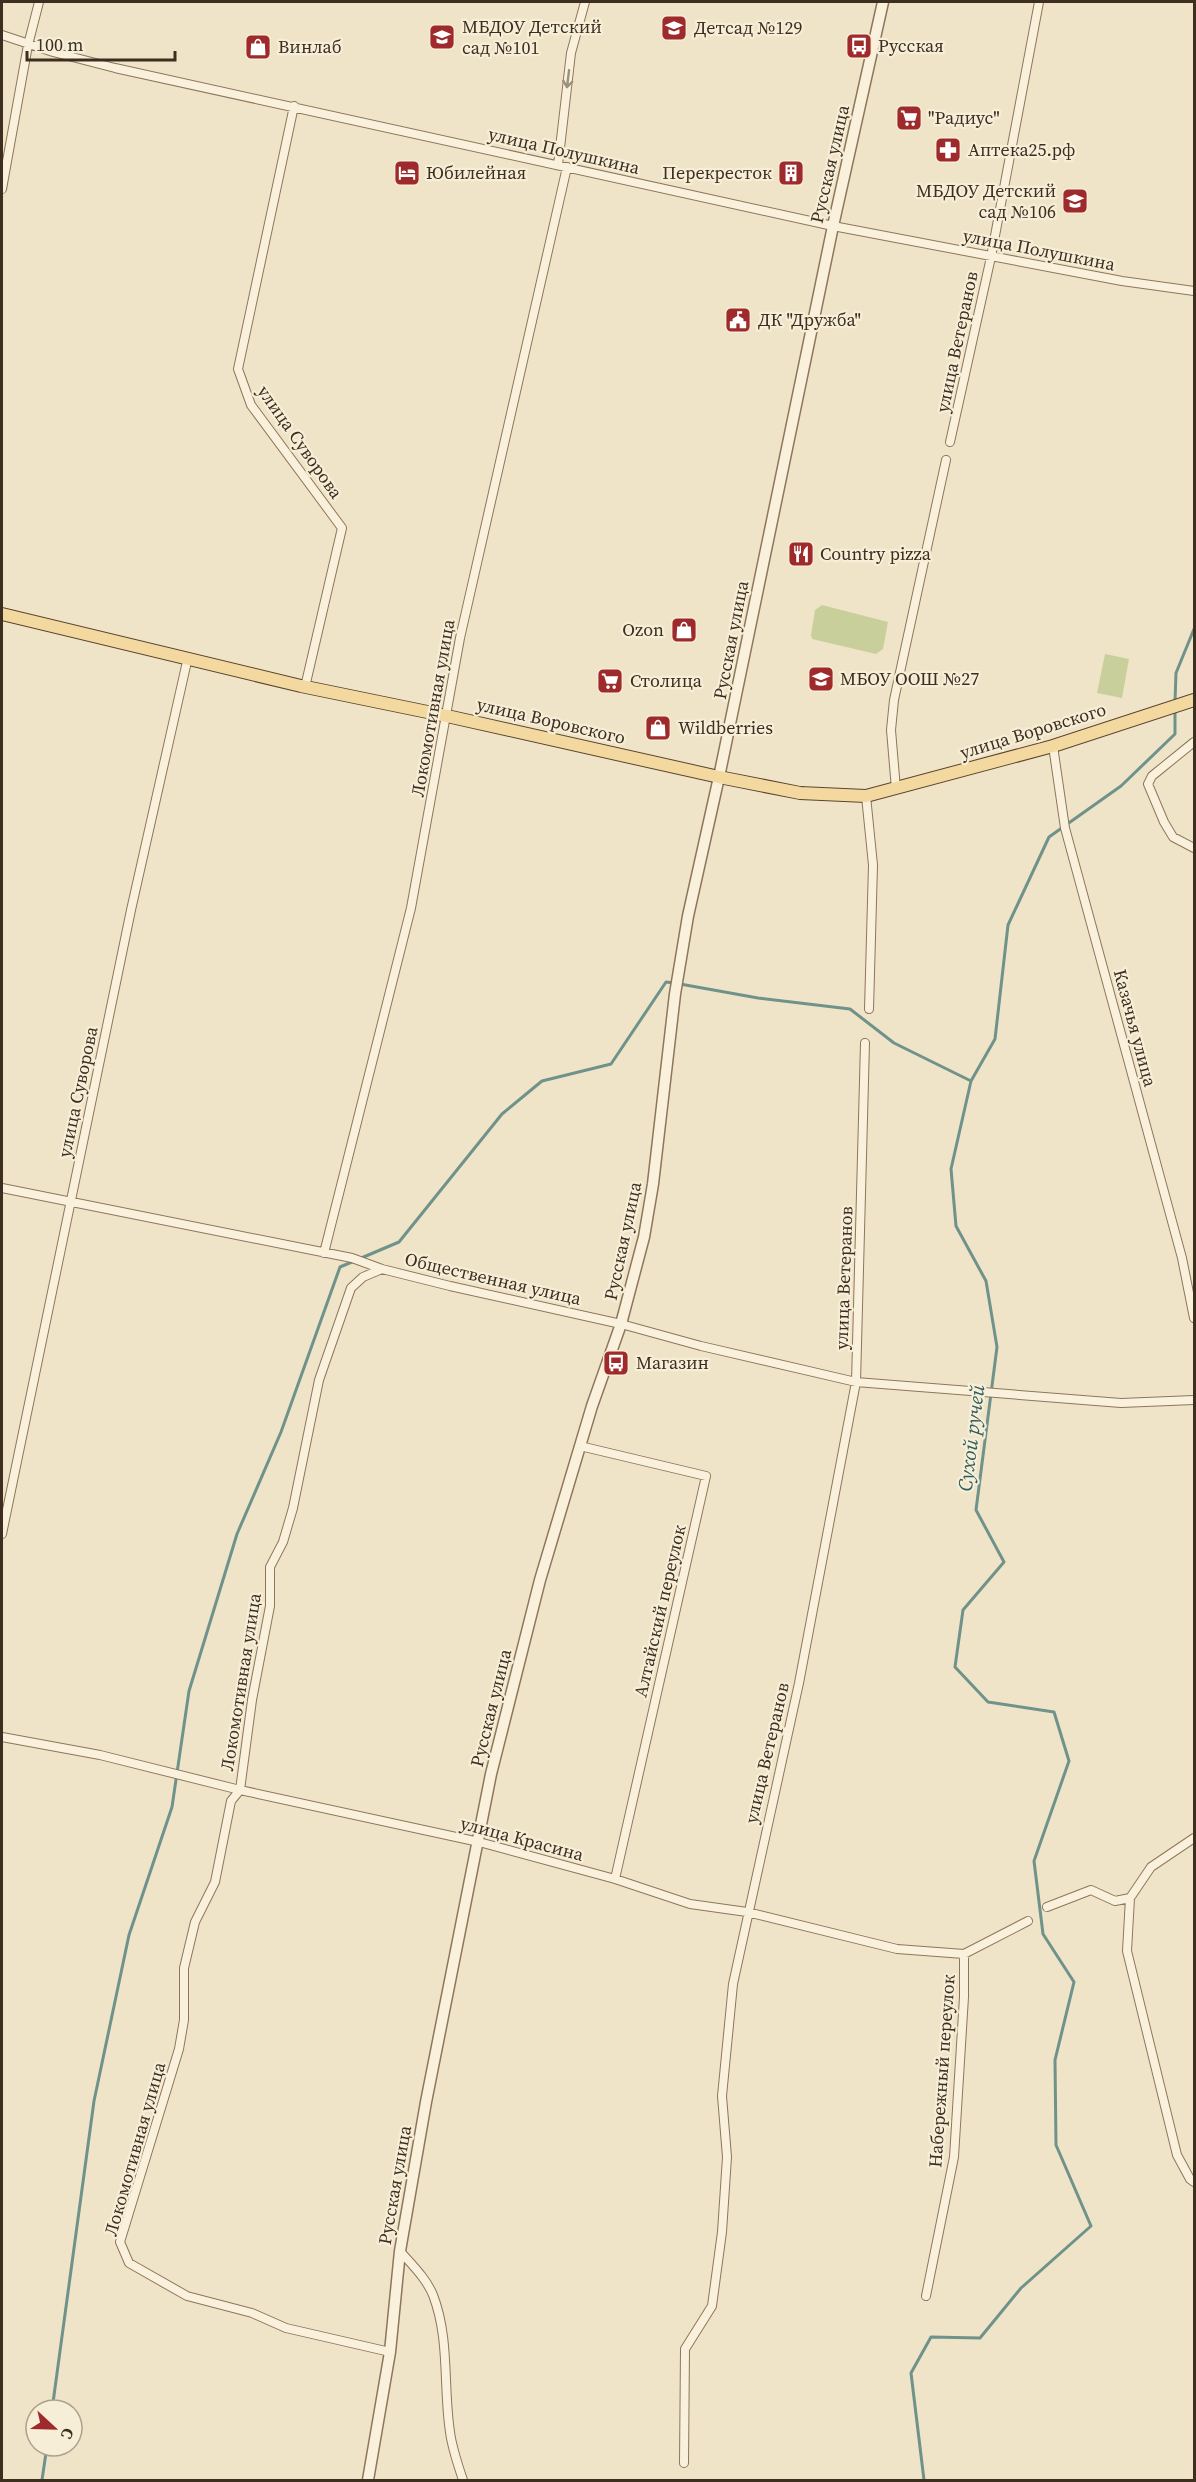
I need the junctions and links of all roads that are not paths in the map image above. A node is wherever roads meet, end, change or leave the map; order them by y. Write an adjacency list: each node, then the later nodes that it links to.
1 (39, 2): 6 (street)
2 (585, 2): 8 (street, Локомотивная улица, one-way to 8)
3 (883, 2): 10 (street, Русская улица)
4 (1039, 2): 11 (street, улица Ветеранов)
5 (2, 35): 6 (street, улица Полушкина)
6 (28, 45): 7 (street, улица Полушкина); 9 (street)
7 (294, 106): 8 (street, улица Полушкина); 17 (street, улица Суворова)
8 (562, 166): 10 (street, улица Полушкина); 19 (street, Локомотивная улица)
9 (2, 189)
10 (833, 226): 11 (street, улица Полушкина); 22 (street, Русская улица)
11 (991, 257): 12 (street, улица Полушкина); 13 (street, улица Ветеранов)
12 (1194, 291)
13 (950, 442)
14 (946, 460): 23 (street)
15 (2, 614): 16 (main road, улица Воровского)
16 (188, 657): 17 (main road, улица Воровского); 29 (street, улица Суворова)
17 (305, 687): 19 (main road, улица Воровского)
18 (1194, 700): 21 (main road, улица Воровского)
19 (447, 716): 22 (main road, улица Воровского); 30 (street, Локомотивная улица)
20 (1194, 742): 25 (street)
21 (1053, 746): 23 (main road, улица Воровского); 32 (street, Казачья улица)
22 (719, 777): 24 (main road, улица Воровского); 33 (street, Русская улица)
23 (896, 789): 24 (main road, улица Воровского)
24 (866, 796): 26 (street)
25 (1194, 848)
26 (869, 1009)
27 (865, 1043): 34 (street, улица Ветеранов)
28 (2, 1188): 29 (street, Общественная улица)
29 (70, 1203): 30 (street, Общественная улица); 37 (street, улица Суворова)
30 (324, 1253): 31 (street, Общественная улица)
31 (382, 1269): 33 (street, Общественная улица); 39 (street, Локомотивная улица)
32 (1194, 1318)
33 (621, 1323): 34 (street, Общественная улица); 36 (street, Русская улица)
34 (856, 1382): 35 (street, Общественная улица); 45 (street, улица Ветеранов)
35 (1194, 1400)
36 (580, 1446): 41 (street, Русская улица); 42 (street, Алтайский переулок)
37 (2, 1534)
38 (2, 1737): 39 (street, улица Красина)
39 (240, 1790): 41 (street, улица Красина); 51 (street, Локомотивная улица)
40 (1194, 1838): 43 (street)
41 (478, 1842): 42 (street, улица Красина); 49 (street, Русская улица)
42 (615, 1879): 45 (street, улица Красина)
43 (1130, 1898): 44 (street); 48 (street)
44 (1047, 1907)
45 (747, 1912): 47 (street, улица Красина); 52 (street, улица Ветеранов)
46 (1028, 1921): 47 (street)
47 (964, 1954): 50 (street, Набережный переулок)
48 (1194, 2182)
49 (400, 2251): 51 (street, Русская улица); 54 (street)
50 (926, 2296)
51 (390, 2352): 53 (street, Русская улица)
52 (684, 2463)
53 (368, 2481)
54 (463, 2481)

